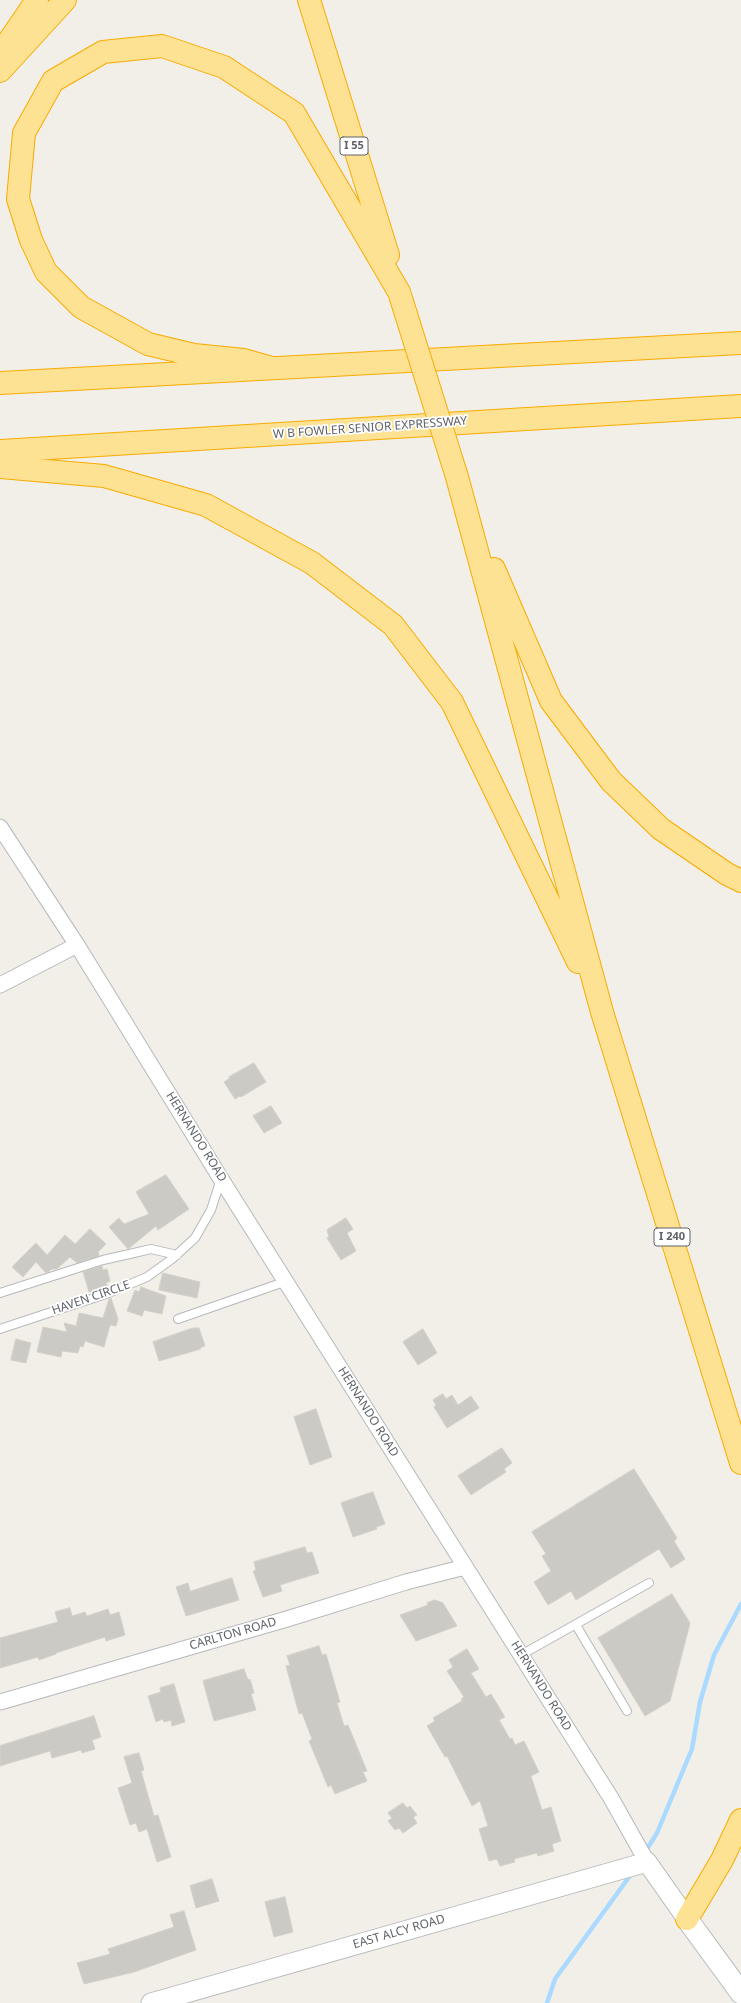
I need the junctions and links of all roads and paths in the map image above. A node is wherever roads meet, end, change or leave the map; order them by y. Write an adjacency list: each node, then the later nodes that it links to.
1 (37, 0): 4 (highway)
2 (65, 0): 5 (highway)
3 (309, 0): 6 (highway, I 55)
4 (0, 54)
5 (0, 71)
6 (400, 294): 8 (highway); 13 (highway, I 55, bridge)
7 (741, 343): 8 (highway)
8 (272, 368): 9 (highway)
9 (0, 383)
10 (741, 406): 11 (highway, W B FOWLER SENIOR EXPRESSWAY)
11 (0, 451)
12 (0, 467): 18 (highway)
13 (459, 487): 15 (highway); 18 (highway)
14 (0, 826): 16 (street, HERNANDO ROAD)
15 (741, 881)
16 (77, 945): 17 (street); 19 (street, HERNANDO ROAD)
17 (0, 985)
18 (602, 1012): 25 (highway, I 240)
19 (221, 1179): 20 (lane, HAVEN CIRCLE); 21 (street, HERNANDO ROAD)
20 (177, 1255): 22 (lane); 24 (lane, HAVEN CIRCLE)
21 (287, 1281): 23 (lane); 26 (street, HERNANDO ROAD)
22 (0, 1293)
23 (178, 1319)
24 (0, 1329)
25 (741, 1463)
26 (465, 1566): 29 (street, HERNANDO ROAD); 30 (street, CARLTON ROAD)
27 (649, 1584): 28 (lane)
28 (576, 1625): 29 (lane); 31 (lane)
29 (521, 1655): 33 (street, HERNANDO ROAD)
30 (0, 1702)
31 (627, 1711)
32 (741, 1820): 34 (highway)
33 (647, 1862): 34 (street, HERNANDO ROAD); 36 (street, EAST ALCY ROAD)
34 (687, 1919): 35 (main road, HERNANDO ROAD)
35 (741, 1993)
36 (150, 2003)

